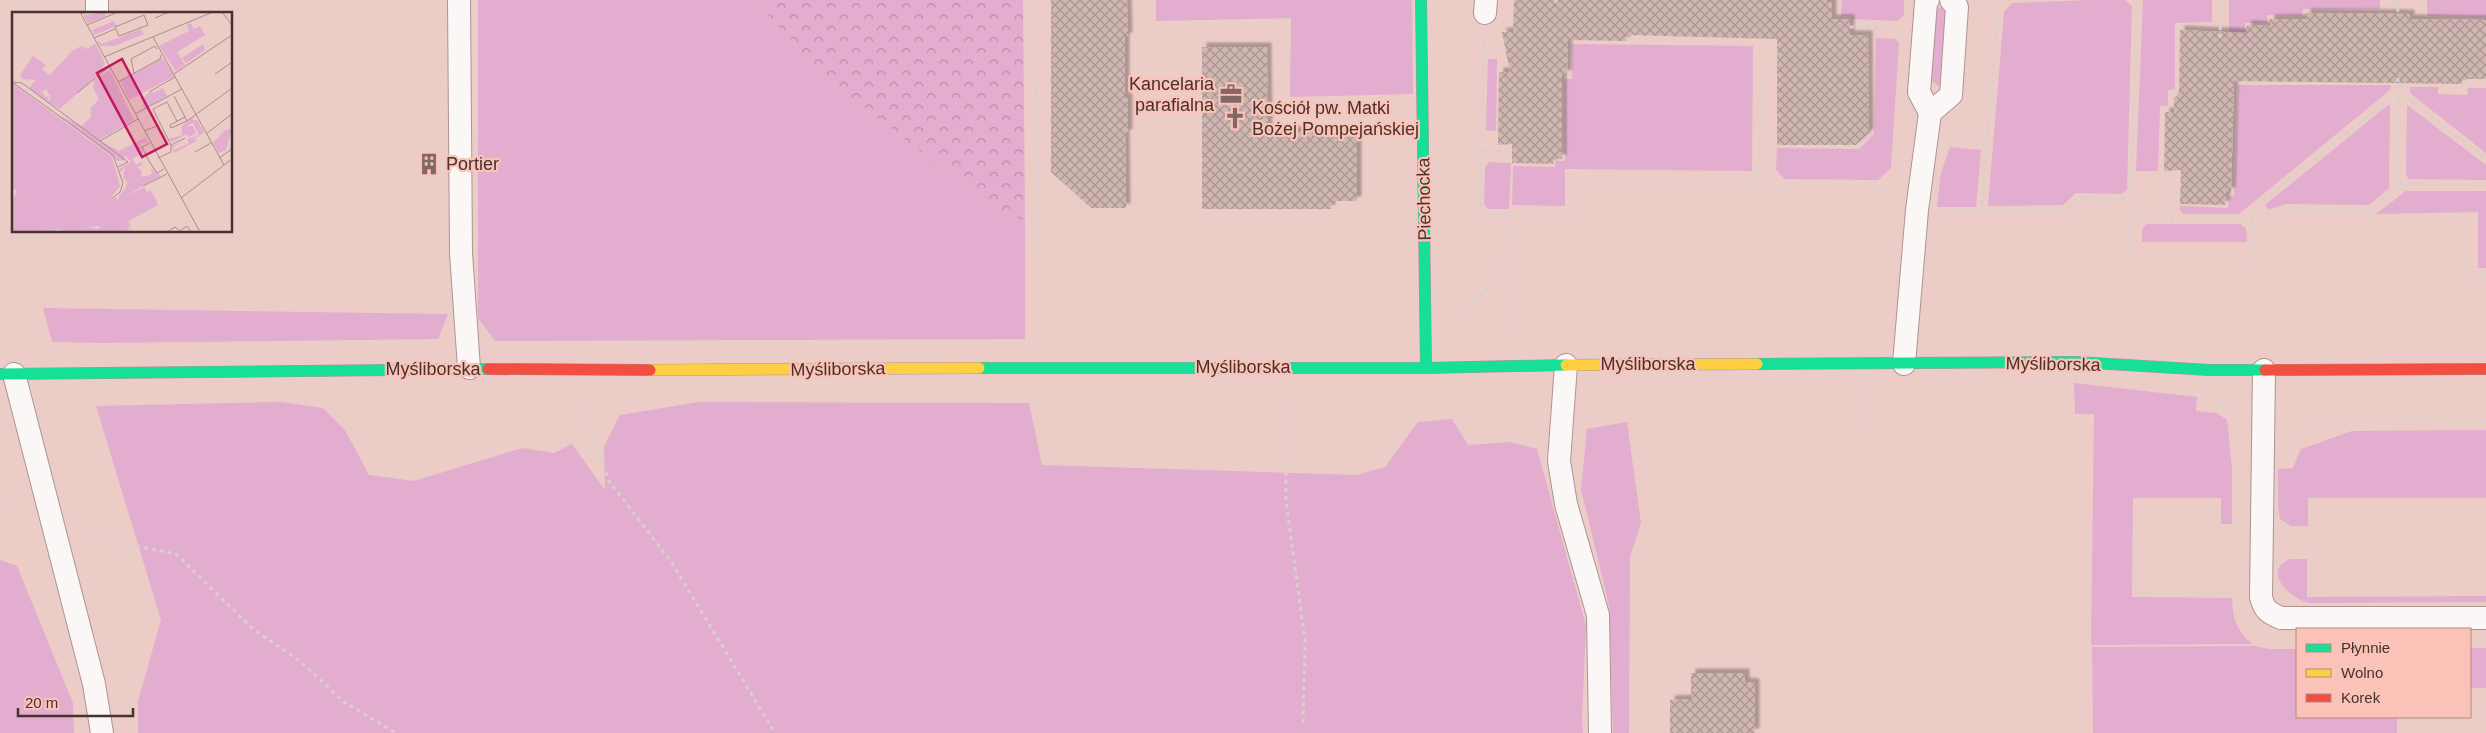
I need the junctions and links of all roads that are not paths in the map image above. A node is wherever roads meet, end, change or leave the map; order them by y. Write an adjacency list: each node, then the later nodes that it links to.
1 (459, 0): 8 (lane)
2 (1421, 0): 9 (street, Piechocka)
3 (1928, 0): 5 (lane)
4 (1951, 0): 5 (lane)
5 (1930, 113): 6 (lane)
6 (1904, 364): 7 (street, Myśliborska); 11 (street, Myśliborska)
7 (1566, 365): 9 (street, Myśliborska); 15 (lane)
8 (469, 368): 9 (street, Myśliborska); 12 (street, Myśliborska)
9 (1426, 368)
10 (2486, 369): 11 (street, Myśliborska)
11 (2264, 370): 13 (lane)
12 (7, 374): 14 (lane)
13 (2486, 618)
14 (102, 733)
15 (1600, 733)

